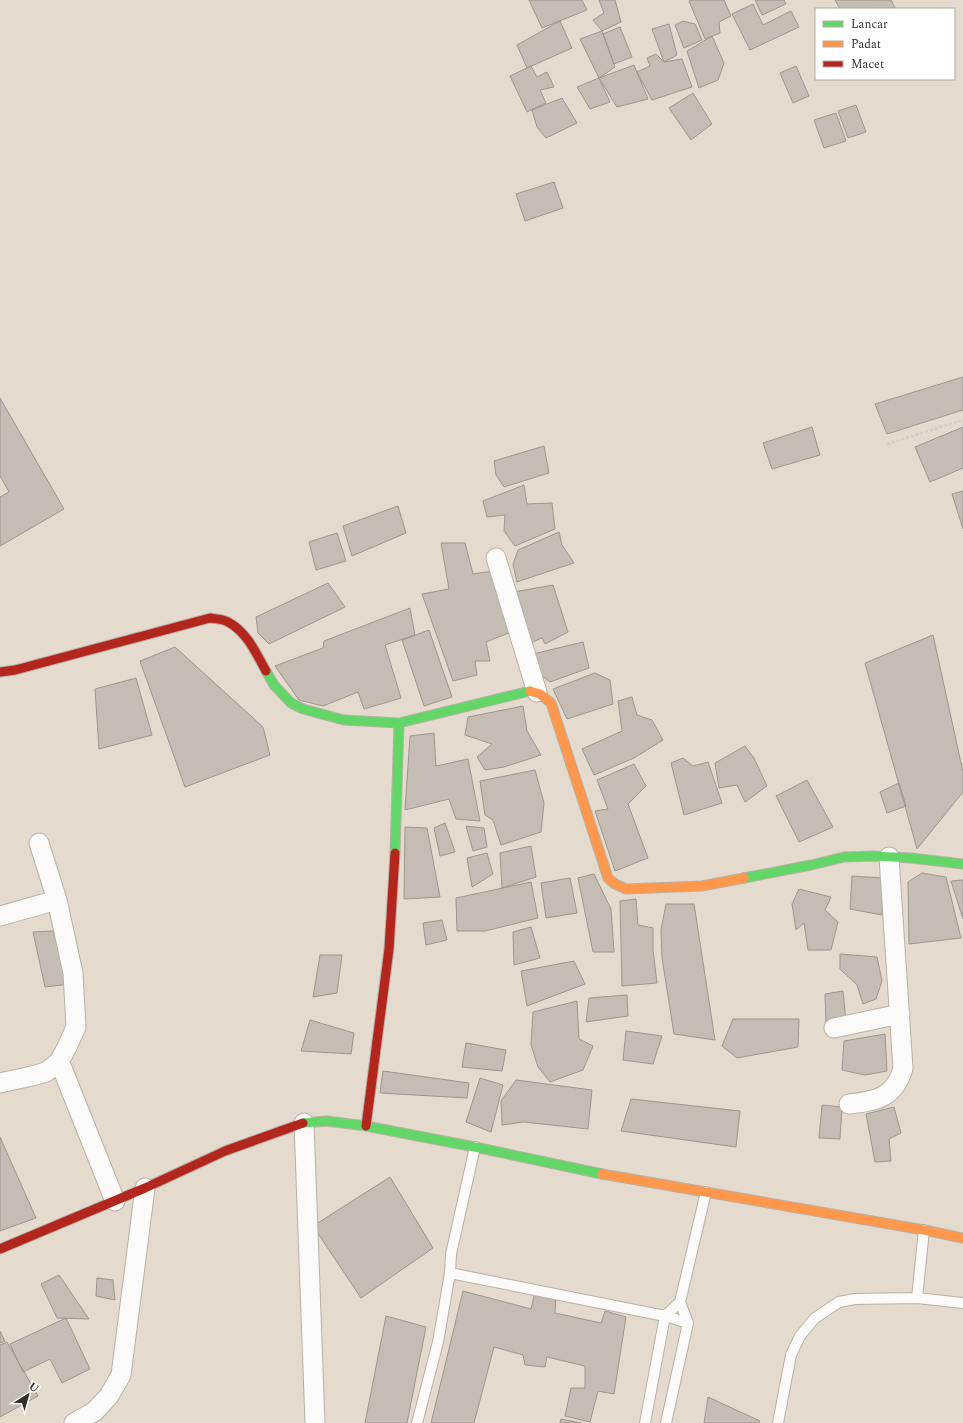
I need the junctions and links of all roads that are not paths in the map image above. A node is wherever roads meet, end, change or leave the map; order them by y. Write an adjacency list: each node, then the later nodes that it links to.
1 (496, 558): 3 (street)
2 (0, 672): 4 (street)
3 (537, 692): 4 (street); 6 (street)
4 (400, 723): 16 (street)
5 (39, 843): 8 (street)
6 (890, 857): 7 (street); 10 (street)
7 (963, 864)
8 (57, 900): 9 (street); 12 (street)
9 (0, 916)
10 (900, 1014): 11 (street); 14 (street)
11 (834, 1028)
12 (58, 1062): 13 (street); 20 (street)
13 (0, 1083)
14 (849, 1104)
15 (304, 1123): 16 (street); 18 (street); 31 (street)
16 (366, 1126): 17 (street)
17 (474, 1147): 19 (street); 24 (lane)
18 (145, 1188): 20 (street); 30 (street)
19 (706, 1192): 21 (street); 26 (lane)
20 (115, 1201): 23 (street)
21 (924, 1230): 22 (street); 25 (lane)
22 (963, 1238)
23 (0, 1249)
24 (450, 1273): 28 (lane); 32 (lane)
25 (917, 1298): 27 (lane); 35 (lane)
26 (680, 1302): 28 (lane); 29 (lane)
27 (963, 1303)
28 (665, 1316): 29 (lane); 33 (lane)
29 (688, 1323): 34 (lane)
30 (74, 1423)
31 (316, 1423)
32 (417, 1423)
33 (645, 1423)
34 (666, 1423)
35 (778, 1423)

